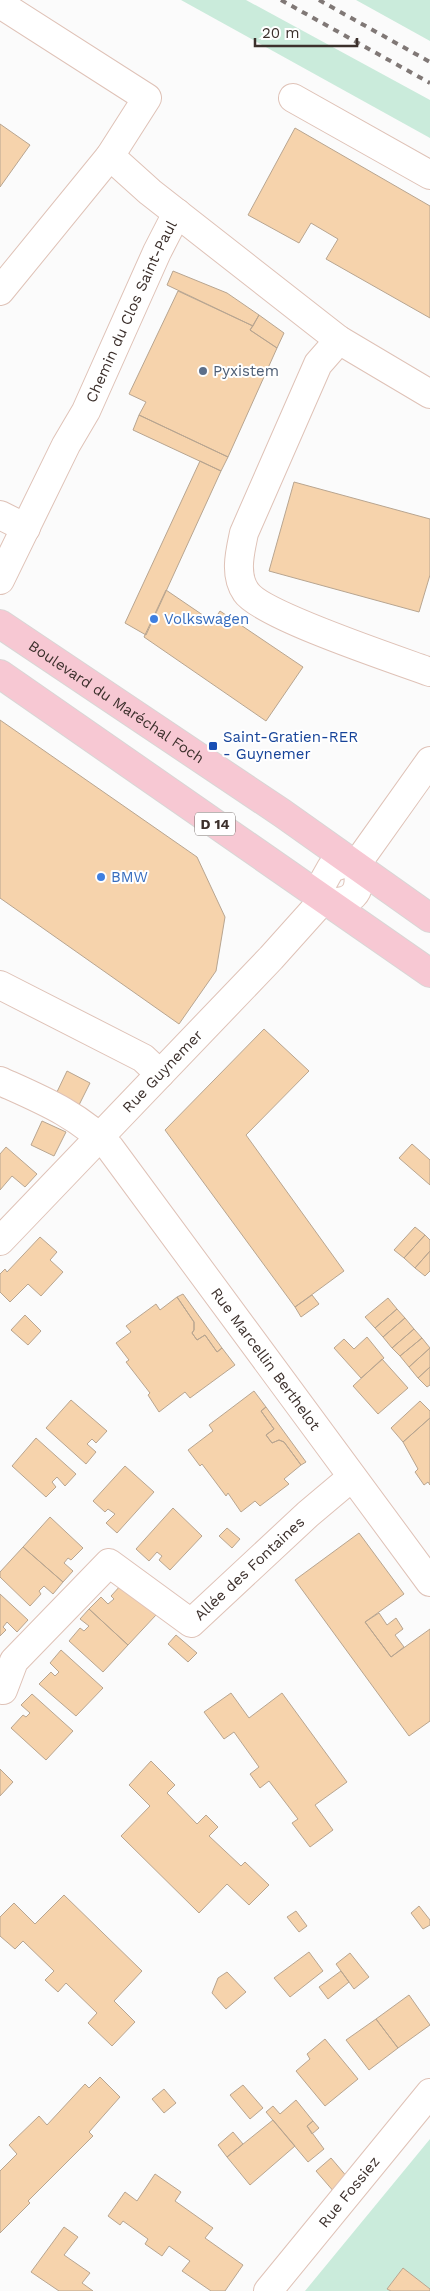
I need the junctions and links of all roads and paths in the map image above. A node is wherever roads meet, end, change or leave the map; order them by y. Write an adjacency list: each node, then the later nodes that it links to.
1 (0, 4): 3 (street)
2 (293, 98): 4 (street)
3 (110, 156): 5 (street); 6 (street)
4 (430, 174)
5 (177, 214): 7 (street, Chemin du Clos Saint-Paul); 10 (street, Chemin du Clos Saint-Paul)
6 (0, 291)
7 (339, 340): 8 (street, Chemin du Clos Saint-Paul); 13 (street)
8 (430, 394)
9 (0, 515): 10 (street)
10 (26, 528): 11 (street, Chemin du Clos Saint-Paul)
11 (0, 580)
12 (0, 624): 16 (main road, Boulevard du Maréchal Foch)
13 (430, 672)
14 (0, 674): 17 (main road, D 14)
15 (430, 761): 16 (street)
16 (356, 865): 17 (street); 18 (main road, Boulevard du Maréchal Foch)
17 (323, 900): 19 (main road, D 14); 21 (street, Rue Guynemer)
18 (430, 918)
19 (430, 973)
20 (0, 985): 21 (street)
21 (160, 1074): 23 (street, Rue Guynemer)
22 (0, 1081): 23 (street, Rue Marcellin Berthelot)
23 (100, 1137): 24 (street, Rue Guynemer); 25 (street, Rue Marcellin Berthelot)
24 (0, 1241)
25 (352, 1477): 26 (street, Rue Marcellin Berthelot); 27 (street, Allée des Fontaines)
26 (430, 1582)
27 (3, 1690)
28 (430, 2093): 29 (street, Rue Fossiez)
29 (268, 2291)

